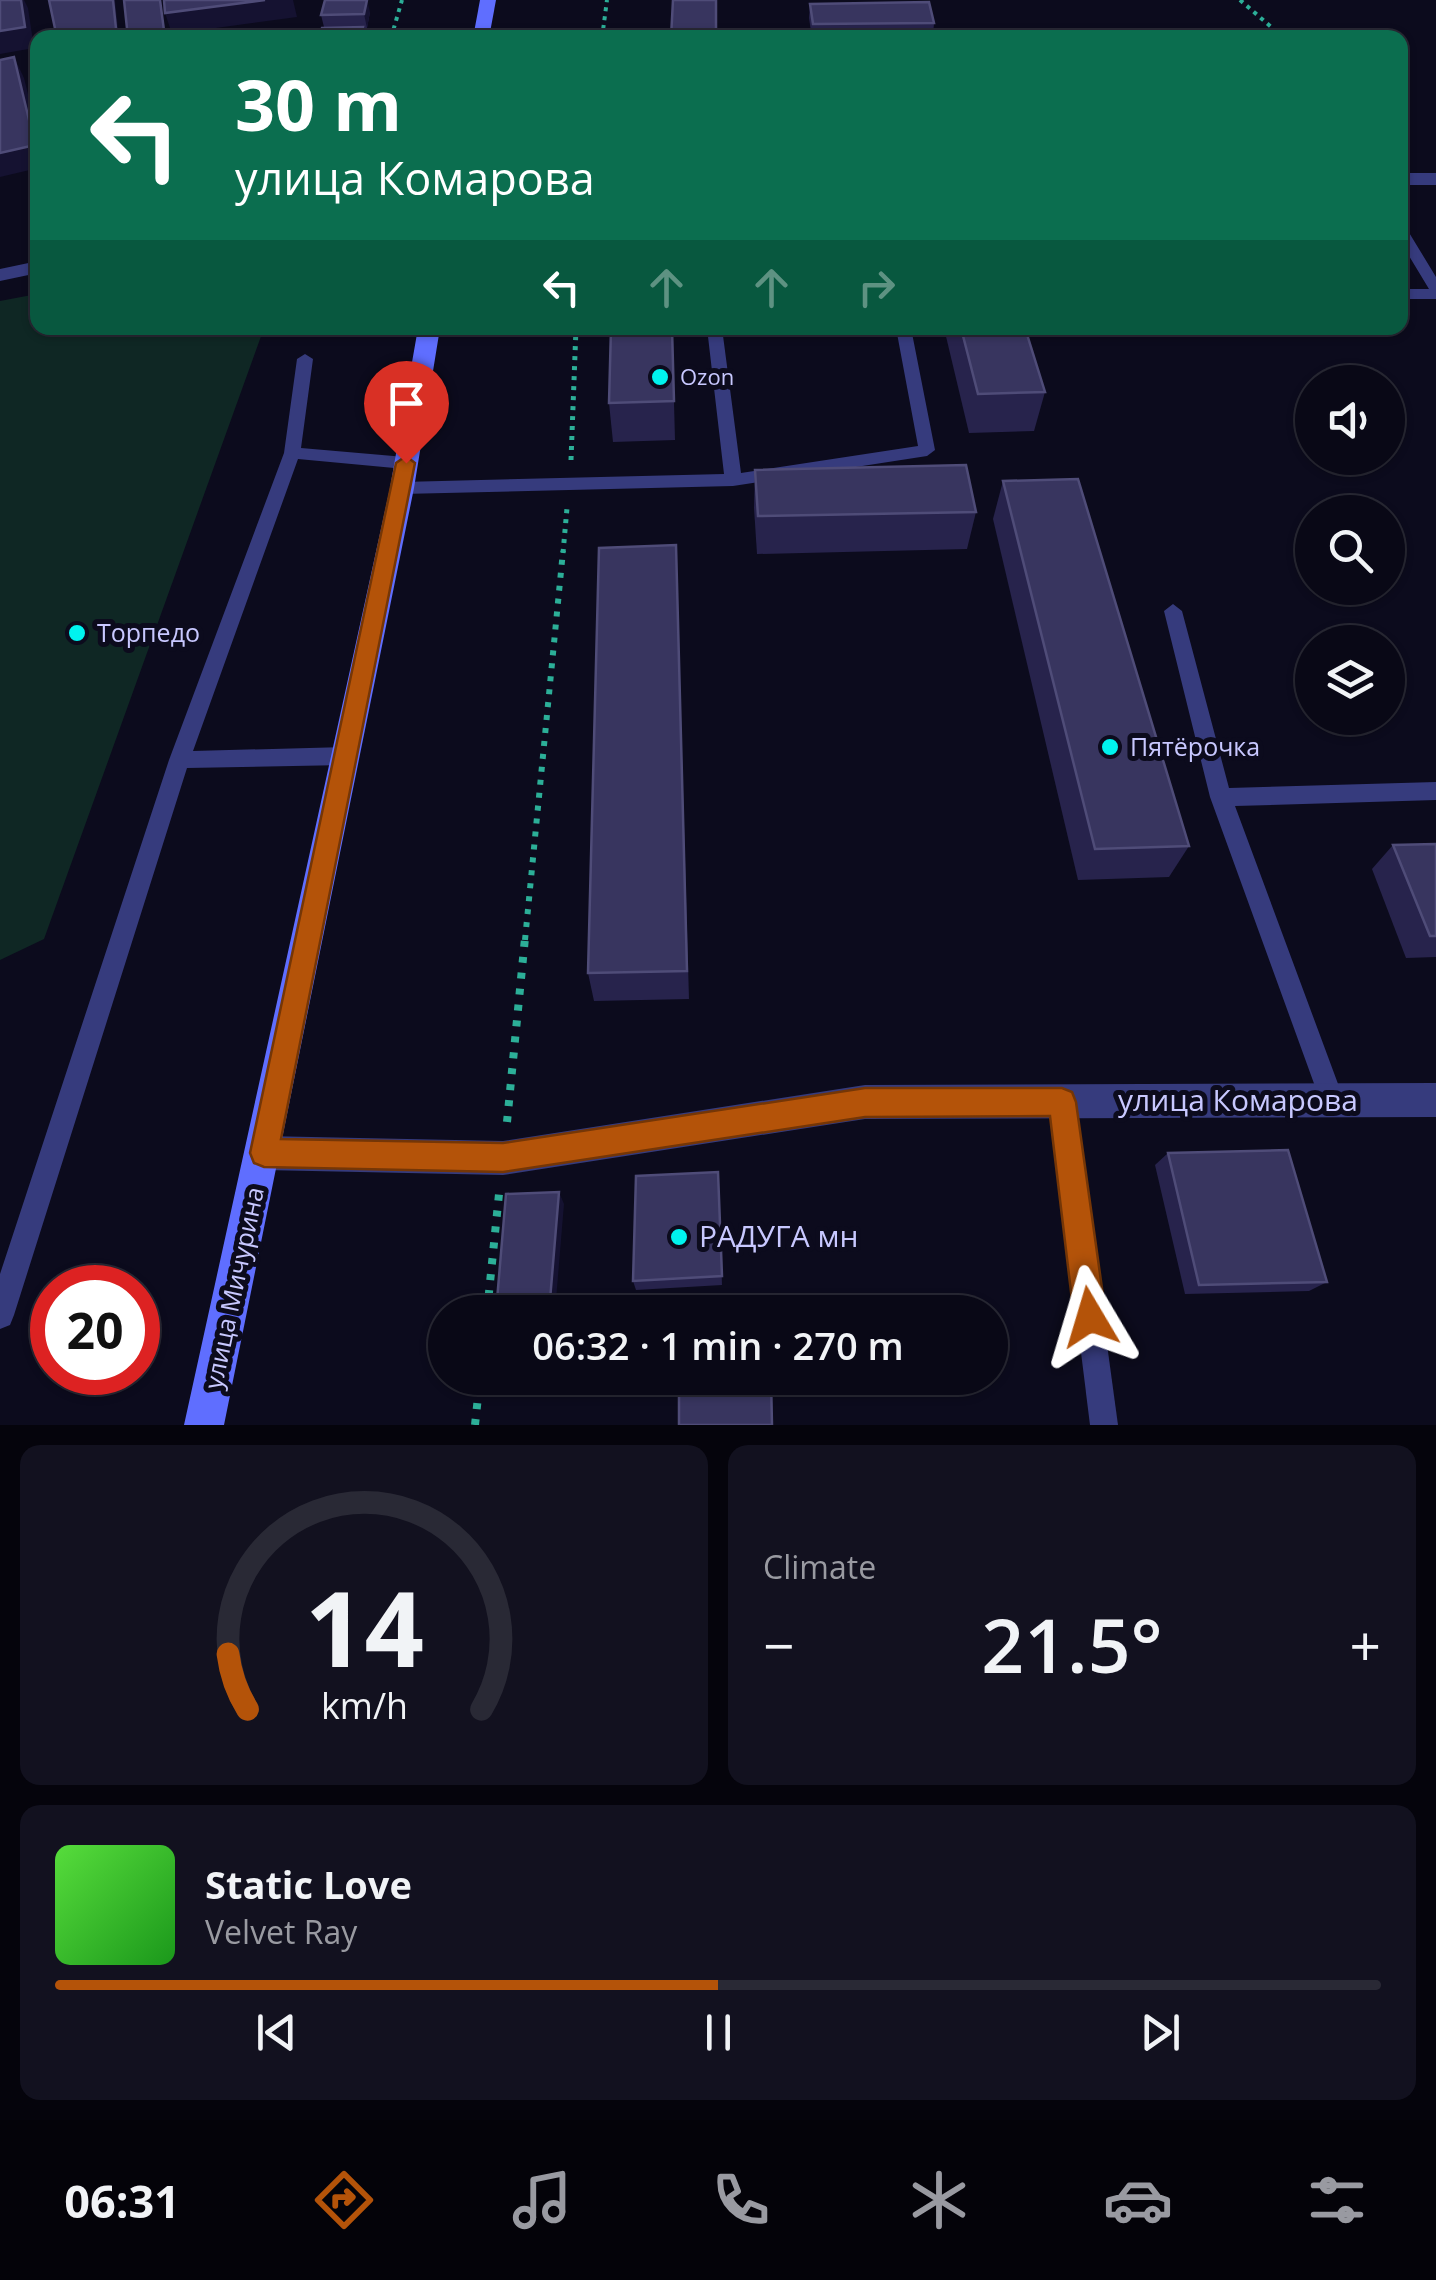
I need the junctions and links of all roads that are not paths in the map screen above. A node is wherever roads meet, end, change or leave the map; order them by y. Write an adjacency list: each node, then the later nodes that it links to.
1 (488, 0): 2 (main road)
2 (482, 30)
3 (1436, 178): 4 (street)
4 (1408, 179)
5 (1408, 243): 8 (lane)
6 (30, 269): 7 (street)
7 (0, 275)
8 (1436, 292): 9 (lane)
9 (1408, 294)
10 (429, 335): 15 (main road, улица Мичурина)
11 (715, 335): 16 (lane)
12 (904, 335): 16 (lane)
13 (305, 359): 14 (lane)
14 (292, 452): 15 (lane); 19 (lane)
15 (404, 475): 16 (lane); 18 (main road, улица Мичурина)
16 (733, 480)
17 (1173, 611): 21 (lane)
18 (346, 756): 19 (lane); 25 (main road, улица Мичурина)
19 (179, 760): 26 (lane)
20 (1436, 792): 21 (lane)
21 (1221, 797): 22 (lane)
22 (1332, 1100): 23 (street, улица Комарова); 24 (street, улица Комарова)
23 (1436, 1100)
24 (1062, 1102): 25 (street, улица Комарова); 28 (lane)
25 (264, 1153): 27 (main road, улица Мичурина)
26 (0, 1315)
27 (204, 1425)
28 (1104, 1425)

